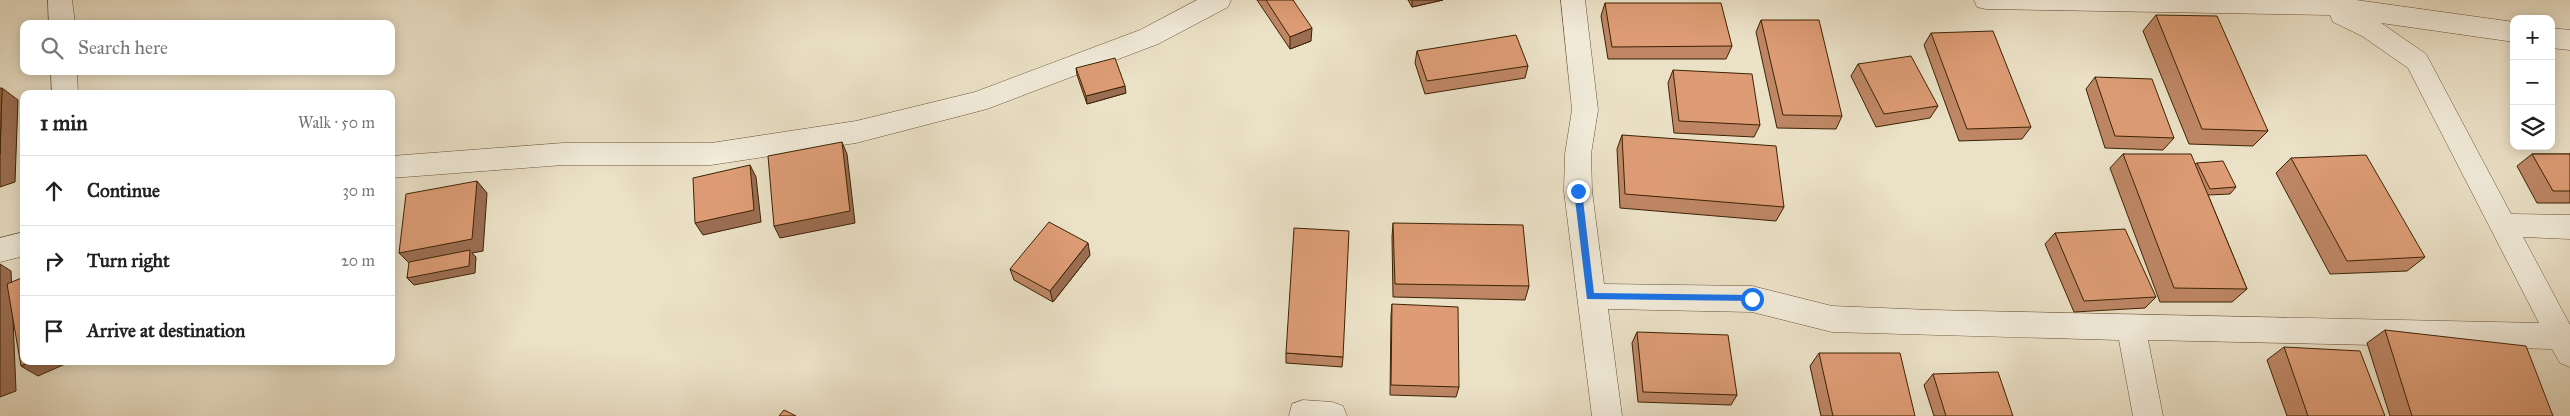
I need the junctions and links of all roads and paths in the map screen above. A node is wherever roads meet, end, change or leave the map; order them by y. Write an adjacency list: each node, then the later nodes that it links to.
1 (60, 0): 6 (street)
2 (1219, 0): 12 (street)
3 (1573, 0): 17 (street)
4 (1986, 0): 5 (street)
5 (2323, 3): 7 (street); 13 (street)
6 (62, 20)
7 (2510, 31)
8 (2555, 38): 9 (street)
9 (2570, 40)
10 (64, 75): 11 (street)
11 (65, 90)
12 (395, 167)
13 (2502, 225): 14 (street); 19 (street)
14 (2570, 228)
15 (20, 245): 16 (street)
16 (0, 250)
17 (1590, 296): 18 (street); 22 (street)
18 (2131, 328): 19 (street); 23 (street)
19 (2565, 345)
20 (1303, 414): 21 (street)
21 (1332, 416)
22 (1606, 416)
23 (2148, 416)

